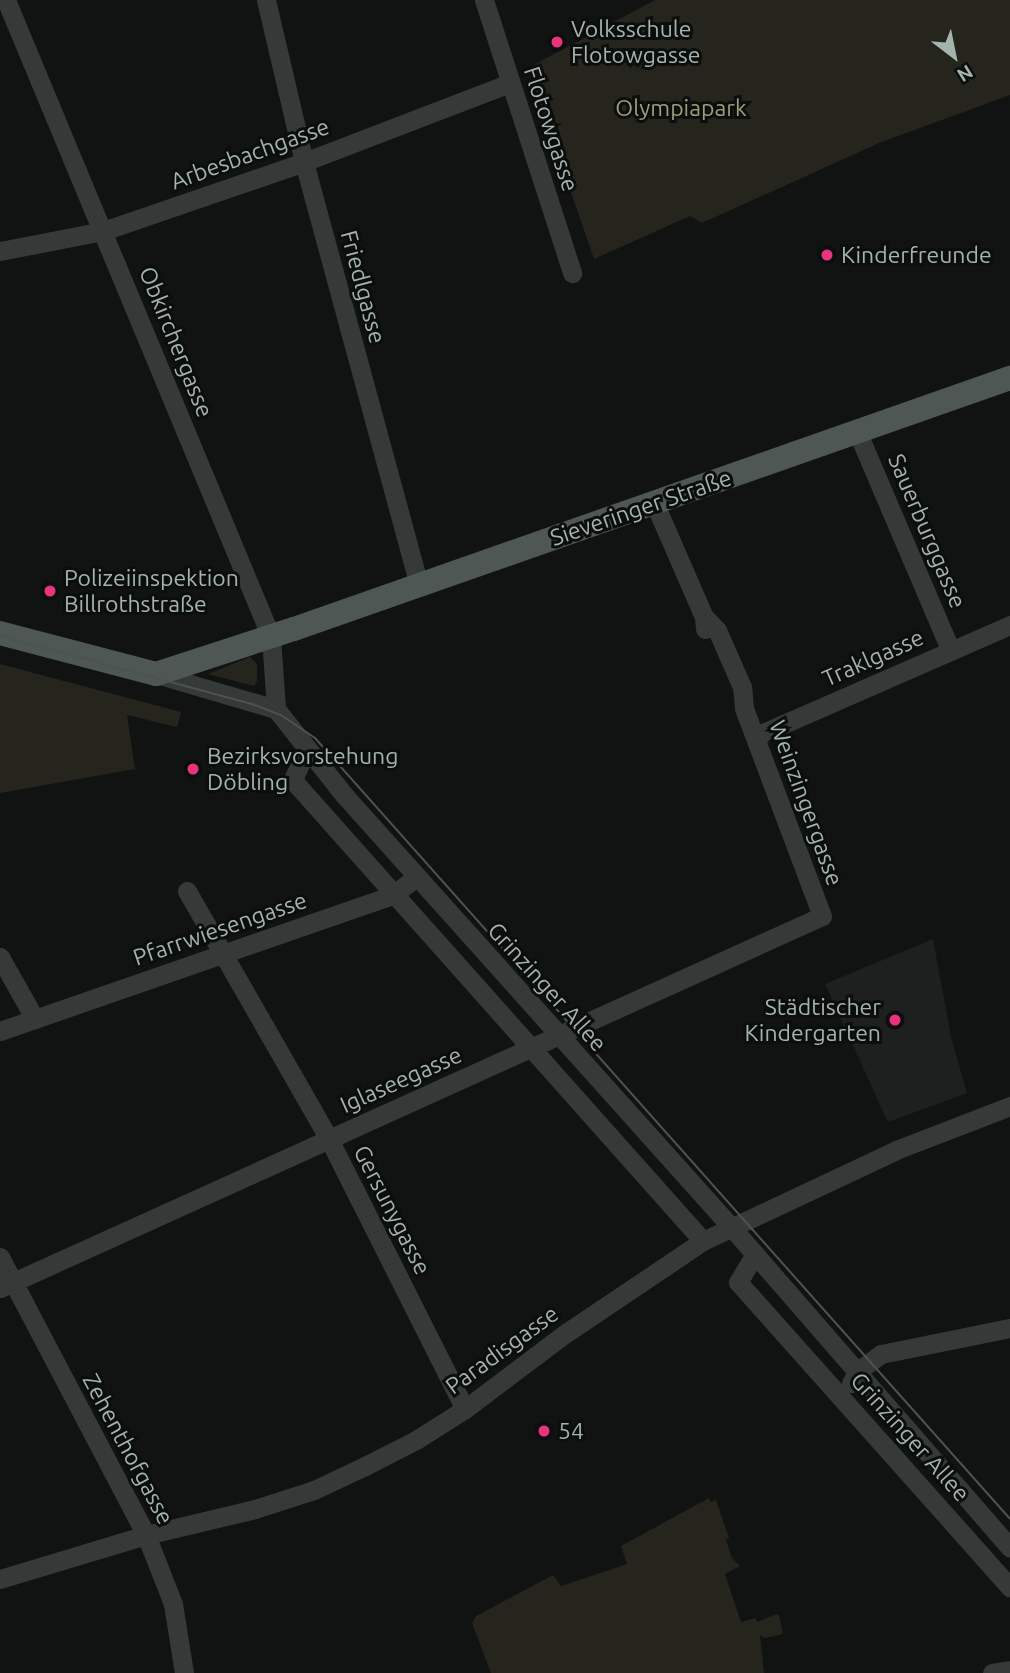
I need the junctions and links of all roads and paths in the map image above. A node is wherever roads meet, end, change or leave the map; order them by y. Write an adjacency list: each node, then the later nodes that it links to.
1 (6, 0): 6 (street, Obkirchergasse)
2 (265, 0): 5 (street, Friedlgasse)
3 (484, 0): 4 (street, Flotowgasse)
4 (510, 83): 5 (street, Arbesbachgasse); 8 (street, Flotowgasse)
5 (304, 162): 6 (street, Arbesbachgasse); 12 (street, Friedlgasse)
6 (103, 231): 7 (street, Arbesbachgasse); 15 (street, Obkirchergasse)
7 (0, 251)
8 (572, 273)
9 (1010, 378): 10 (main road, Sieveringer Straße)
10 (857, 431): 11 (main road, Sieveringer Straße); 16 (street, Sauerburggasse)
11 (654, 502): 12 (main road, Sieveringer Straße); 19 (street, Weinzingergasse)
12 (419, 585): 15 (main road, Sieveringer Straße)
13 (1010, 625): 16 (street, Traklgasse)
14 (0, 633): 17 (main road)
15 (271, 637): 17 (main road, Sieveringer Straße); 18 (street, Obkirchergasse)
16 (951, 651): 19 (street, Traklgasse)
17 (156, 674): 18 (street)
18 (276, 709): 20 (street, Grinzinger Allee)
19 (756, 736): 24 (street, Weinzingergasse)
20 (307, 749): 21 (street, Grinzinger Allee); 23 (street)
21 (416, 877): 23 (street, Pfarrwiesengasse); 29 (street, Grinzinger Allee)
22 (187, 891): 25 (street, Gersunygasse)
23 (393, 895): 25 (street, Pfarrwiesengasse); 30 (street)
24 (822, 916): 29 (street, Iglaseegasse)
25 (225, 954): 27 (street, Pfarrwiesengasse); 32 (street, Gersunygasse)
26 (0, 957): 27 (street)
27 (35, 1019): 28 (street, Pfarrwiesengasse)
28 (0, 1031)
29 (559, 1036): 30 (street, Iglaseegasse); 33 (street, Grinzinger Allee)
30 (531, 1048): 32 (street, Iglaseegasse); 34 (street)
31 (1010, 1107): 33 (street, Paradisgasse)
32 (329, 1139): 37 (street, Iglaseegasse); 41 (street, Gersunygasse)
33 (733, 1229): 34 (street, Paradisgasse); 35 (street, Grinzinger Allee)
34 (703, 1241): 41 (street, Paradisgasse)
35 (755, 1254): 39 (street, Grinzinger Allee); 40 (street, Grinzinger Allee)
36 (0, 1257): 37 (street, Zehenthofgasse)
37 (6, 1285): 42 (street, Zehenthofgasse)
38 (1010, 1328): 39 (street)
39 (857, 1372): 40 (street); 43 (street, Grinzinger Allee)
40 (843, 1397): 45 (street, Grinzinger Allee)
41 (464, 1409): 42 (street, Paradisgasse)
42 (146, 1535): 44 (street, Paradisgasse); 47 (street, Zehenthofgasse)
43 (1010, 1548)
44 (0, 1579)
45 (1010, 1587)
46 (1010, 1670): 48 (street)
47 (184, 1673)
48 (992, 1673)

